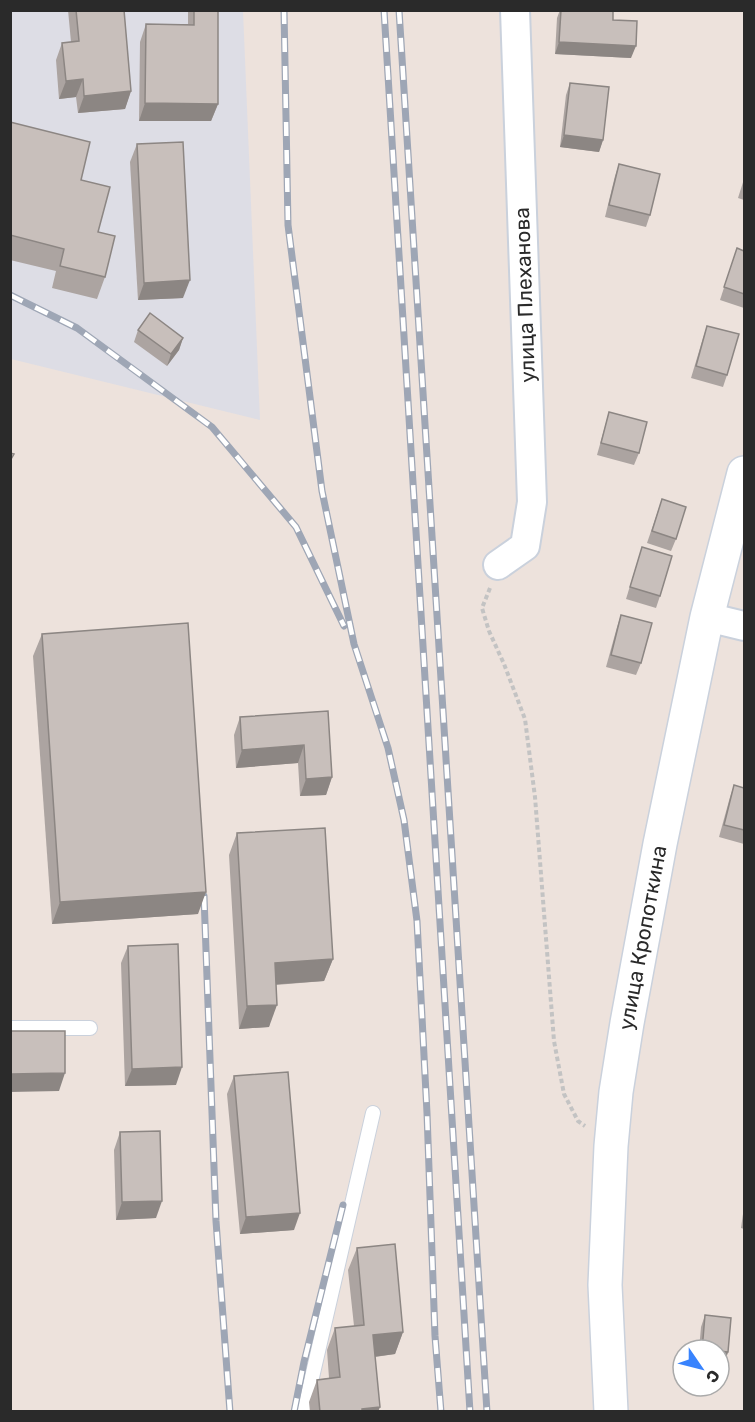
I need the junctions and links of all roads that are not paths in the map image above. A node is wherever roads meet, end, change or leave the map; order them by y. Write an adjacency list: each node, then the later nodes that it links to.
1 (515, 10): 3 (street, улица Плеханова)
2 (744, 473): 4 (main road, улица Кропоткина)
3 (498, 565)
4 (707, 617): 5 (street); 10 (main road, улица Кропоткина)
5 (744, 626)
6 (10, 1028): 7 (lane)
7 (90, 1029)
8 (373, 1113): 9 (lane)
9 (304, 1412)
10 (611, 1412)

